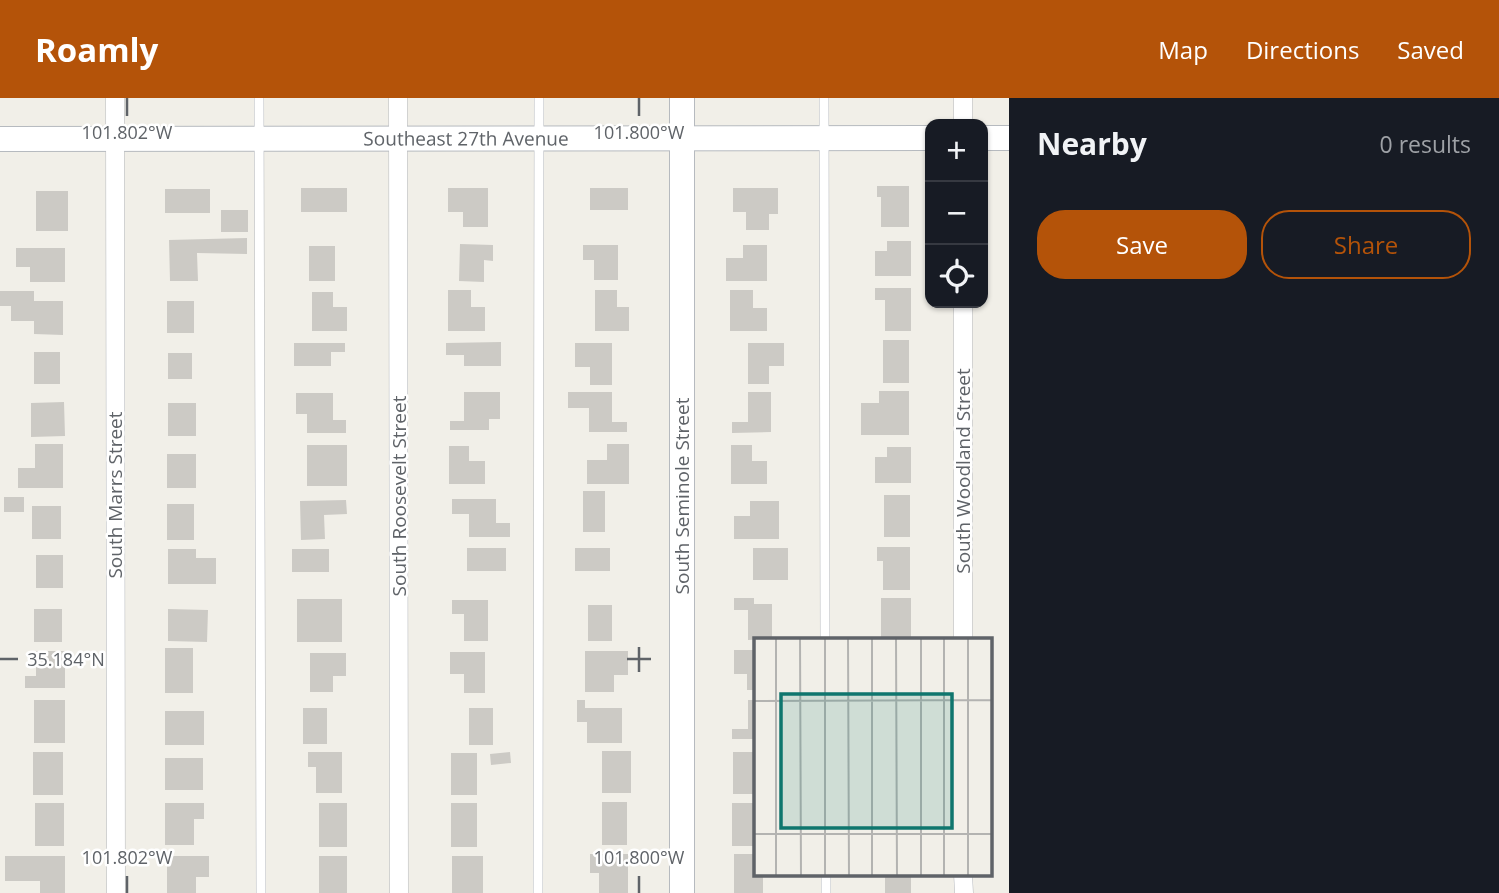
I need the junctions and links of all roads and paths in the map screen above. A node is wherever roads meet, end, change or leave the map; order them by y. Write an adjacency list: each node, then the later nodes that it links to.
1 (115, 98): 17 (street, South Marrs Street)
2 (259, 98): 18 (lane)
3 (398, 98): 9 (street, South Roosevelt Street)
4 (539, 98): 10 (lane)
5 (682, 98): 11 (main road, South Seminole Street)
6 (824, 98): 12 (lane)
7 (963, 98): 8 (street)
8 (962, 119)
9 (398, 138): 10 (main road, Southeast 27th Avenue); 18 (main road, Southeast 27th Avenue); 24 (street, South Roosevelt Street)
10 (539, 138): 11 (main road, Southeast 27th Avenue); 25 (lane)
11 (682, 138): 12 (main road, Southeast 27th Avenue); 26 (main road, South Seminole Street)
12 (824, 138): 13 (main road, Southeast 27th Avenue); 20 (lane)
13 (925, 138)
14 (988, 138): 15 (main road)
15 (1009, 138)
16 (0, 139): 17 (main road, Southeast 27th Avenue)
17 (115, 139): 18 (main road, Southeast 27th Avenue); 22 (street, South Marrs Street)
18 (259, 139): 23 (lane)
19 (963, 308): 21 (street, South Woodland Street)
20 (825, 638)
21 (963, 638)
22 (116, 893)
23 (261, 893)
24 (399, 893)
25 (538, 893)
26 (682, 893)

